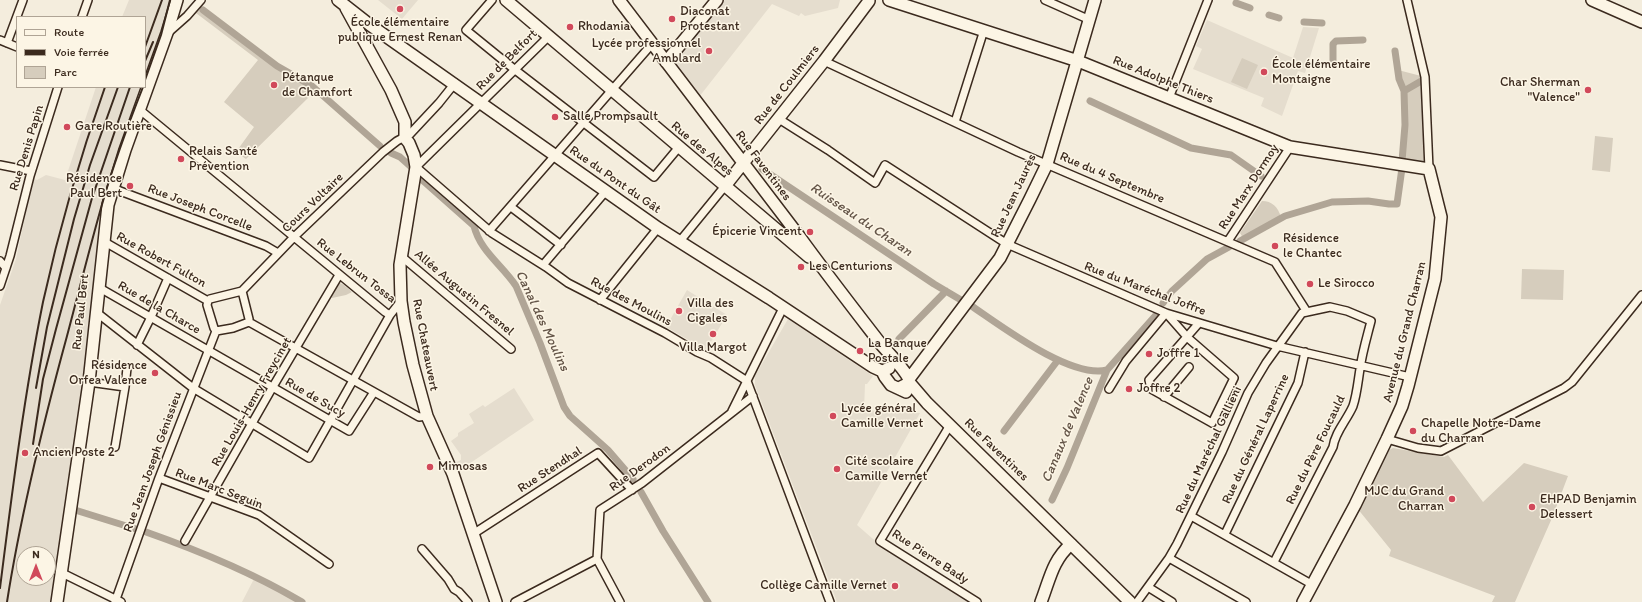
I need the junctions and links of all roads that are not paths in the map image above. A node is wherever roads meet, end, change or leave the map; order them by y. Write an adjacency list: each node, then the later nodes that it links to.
1 (23, 0): 23 (street)
2 (88, 0): 17 (street)
3 (177, 0): 21 (street, Rue Paul Bert)
4 (201, 0): 21 (street)
5 (492, 0): 29 (street)
6 (506, 0): 22 (street, Rue des Alpes)
7 (619, 0): 24 (street, Rue Faventines)
8 (718, 0): 28 (street)
9 (872, 0): 26 (street, Rue de Coulmiers)
10 (889, 0): 20 (street, Rue Adolphe Thiers)
11 (1045, 0): 18 (street)
12 (1095, 0): 18 (street, Rue Jean Jaurès)
13 (1208, 0): 33 (street)
14 (1408, 0): 47 (street, Avenue du Grand Charran)
15 (1594, 0): 19 (street)
16 (343, 1): 30 (street, Rue du Pont du Gât); 39 (street, Rue Chateauvert)
17 (82, 16)
18 (1090, 20): 27 (street, Rue Jean Jaurès)
19 (1642, 22)
20 (984, 30): 27 (street, Rue Adolphe Thiers); 37 (street)
21 (167, 33): 35 (street, Rue Paul Bert)
22 (549, 36): 29 (street, Rue de Belfort); 32 (street, Rue des Alpes)
23 (4, 42): 25 (street)
24 (652, 44): 28 (street, Rue Faventines); 32 (street)
25 (16, 47)
26 (824, 61): 36 (street, Rue de Coulmiers); 37 (street, Rue du 4 Septembre)
27 (1078, 61): 33 (street, Rue Adolphe Thiers); 44 (street, Rue Jean Jaurès)
28 (666, 62): 43 (street, Rue Faventines)
29 (514, 69): 34 (street, Rue de Belfort); 38 (street)
30 (455, 83): 34 (street, Rue du Pont du Gât); 39 (street, Cours Voltaire)
31 (58, 88): 48 (street, Rue Denis Papin)
32 (612, 90): 38 (street); 40 (street, Rue des Alpes)
33 (1169, 98): 41 (street, Rue Adolphe Thiers)
34 (482, 102): 42 (street, Rue du Pont du Gât); 46 (street, Rue de Belfort)
35 (140, 110): 50 (street, Rue Paul Bert); 55 (street, Rue Lebrun Tossa)
36 (779, 119): 43 (street, Rue de Coulmiers); 60 (street, Rue du Maréchal Joffre)
37 (955, 122): 44 (street, Rue du 4 Septembre)
38 (583, 123): 40 (street); 42 (street)
39 (405, 138): 46 (street, Rue Chateauvert); 55 (street, Cours Voltaire)
40 (678, 147): 49 (street, Rue des Alpes)
41 (1290, 147): 47 (street, Rue Adolphe Thiers); 59 (street, Rue Marx Dormoy)
42 (556, 155): 51 (street, Rue du Pont du Gât); 52 (street)
43 (744, 164): 49 (street, Rue de Coulmiers); 56 (street, Rue Faventines)
44 (1047, 164): 59 (street, Rue du 4 Septembre); 60 (street, Rue Jean Jaurès)
45 (0, 165): 48 (street)
46 (416, 167): 54 (street, Rue des Moulins); 63 (street, Rue Chateauvert)
47 (1429, 169): 98 (street, Avenue du Grand Charran)
48 (31, 172): 66 (street, Rue Denis Papin)
49 (725, 186): 56 (street, Rue des Alpes); 58 (street, Rue de Coulmiers)
50 (112, 188): 57 (street, Rue Paul Bert); 62 (street, Rue Joseph Corcelle)
51 (606, 191): 53 (street, Rue du Pont du Gât); 61 (street)
52 (511, 207): 54 (street); 61 (street)
53 (658, 228): 58 (street, Rue du Pont du Gât); 73 (street)
54 (489, 231): 65 (street, Rue des Moulins)
55 (294, 237): 62 (street, Cours Voltaire); 67 (street, Rue Lebrun Tossa)
56 (794, 239): 91 (street, Rue Faventines)
57 (103, 241): 68 (street, Rue Robert Fulton); 70 (street, Rue Paul Bert)
58 (680, 241): 76 (street, Rue du Pont du Gât)
59 (1228, 241): 78 (street, Rue du 4 Septembre)
60 (1008, 244): 79 (street, Rue du Maréchal Joffre); 102 (street, Rue Jean Jaurès)
61 (561, 245): 65 (street)
62 (278, 253): 71 (street, Cours Voltaire)
63 (401, 256): 75 (street, Rue Chateauvert); 88 (street, Allée Augustin Fresnel)
64 (0, 262): 66 (street)
65 (543, 265): 73 (street, Rue des Moulins)
66 (6, 268): 69 (street, Rue Denis Papin)
67 (339, 275): 80 (street, Rue Lebrun Tossa); 89 (street, Rue Louis-Henry Freycinet)
68 (168, 278): 74 (street, Rue Robert Fulton); 81 (street)
69 (0, 286)
70 (98, 287): 77 (street, Rue Paul Bert); 81 (street, Rue de la Charce)
71 (242, 291): 74 (street); 82 (street)
72 (1642, 295): 115 (street)
73 (600, 300): 100 (street, Rue des Moulins)
74 (208, 301): 84 (street)
75 (401, 301): 80 (street, Rue Lebrun Tossa); 111 (street, Rue Chateauvert)
76 (783, 308): 97 (street, Rue du Pont du Gât); 100 (street, Rue Derodon)
77 (96, 312): 86 (street); 101 (street, Rue Paul Bert)
78 (1306, 312): 87 (street, Rue du Maréchal Gallieni); 93 (street, Rue du Père Foucauld)
79 (1166, 313): 83 (street, Rue du Maréchal Joffre); 85 (street); 106 (street)
80 (390, 315): 99 (street)
81 (152, 317): 86 (street); 90 (street, Rue de la Charce)
82 (249, 322): 84 (street); 89 (street)
83 (1199, 323): 85 (street); 87 (street, Rue du Maréchal Joffre)
84 (216, 331): 90 (street, Rue Jean Joseph Génissieu)
85 (1188, 338): 109 (street); 109 (street)
86 (137, 345): 104 (street)
87 (1277, 346): 92 (street, Rue du Maréchal Joffre); 120 (street, Rue du Maréchal Gallieni)
88 (511, 348)
89 (296, 349): 99 (street); 105 (street, Rue Louis-Henry Freycinet)
90 (208, 350): 104 (street, Rue Jean Joseph Génissieu); 105 (street, Rue de Sucy)
91 (885, 350): 96 (street, Rue Faventines); 97 (street)
92 (1305, 352): 93 (street, Rue du Maréchal Joffre); 122 (street, Rue du Général Laperrine)
93 (1360, 365): 98 (street, Rue du Maréchal Joffre); 128 (street, Rue du Père Foucauld)
94 (1189, 367): 109 (street)
95 (128, 368): 103 (street)
96 (901, 369): 97 (street); 102 (street, Rue Faventines)
97 (885, 370): 102 (street)
98 (1410, 377): 115 (street, Avenue du Grand Charran)
99 (353, 380): 107 (street); 112 (street)
100 (747, 381): 108 (street); 110 (street, Rue Derodon)
101 (88, 382): 103 (street); 130 (street, Rue Paul Bert)
102 (906, 383): 114 (street, Rue Faventines)
103 (125, 387): 116 (street)
104 (193, 388): 113 (street); 117 (street, Rue Jean Joseph Génissieu)
105 (273, 388): 112 (street, Rue de Sucy); 113 (street, Rue Louis-Henry Freycinet)
106 (1109, 389)
107 (374, 392): 111 (street); 112 (street, Rue de Sucy)
108 (753, 396): 110 (street, Rue Derodon); 139 (street)
109 (1164, 397)
110 (731, 413): 118 (street, Rue Derodon)
111 (427, 416): 121 (street, Rue Chateauvert)
112 (329, 421): 113 (street)
113 (252, 423): 119 (street, Rue Louis-Henry Freycinet)
114 (950, 425): 124 (street, Rue Faventines); 140 (street, Rue Pierre Bady)
115 (1387, 439): 131 (street, Avenue du Grand Charran)
116 (115, 447)
117 (159, 478): 119 (street, Rue Marc Seguin); 133 (street, Rue Jean Joseph Génissieu)
118 (632, 490): 121 (street, Rue Stendhal); 127 (street, Rue Derodon)
119 (210, 497): 123 (street, Rue Louis-Henry Freycinet); 129 (street, Rue Marc Seguin)
120 (1191, 516): 122 (street); 126 (street, Rue du Maréchal Gallieni)
121 (473, 534): 136 (street, Rue Chateauvert)
122 (1225, 534): 128 (street)
123 (185, 541)
124 (1071, 544): 141 (street); 142 (street, Rue Faventines)
125 (422, 549): 135 (street)
126 (1169, 558): 132 (street, Rue du Maréchal Gallieni); 145 (street)
127 (598, 559): 137 (street); 138 (street)
128 (1274, 562): 131 (street)
129 (329, 564)
130 (62, 573): 133 (street); 134 (street, Rue Paul Bert)
131 (1313, 585): 146 (street, Avenue du Grand Charran)
132 (1148, 587): 143 (street, Rue du Maréchal Gallieni); 144 (street)
133 (117, 601)
134 (57, 602)
135 (468, 602)
136 (496, 602)
137 (515, 602)
138 (620, 602)
139 (830, 602)
140 (977, 602)
141 (1042, 602)
142 (1130, 602)
143 (1137, 602)
144 (1172, 602)
145 (1246, 602)
146 (1303, 602)

